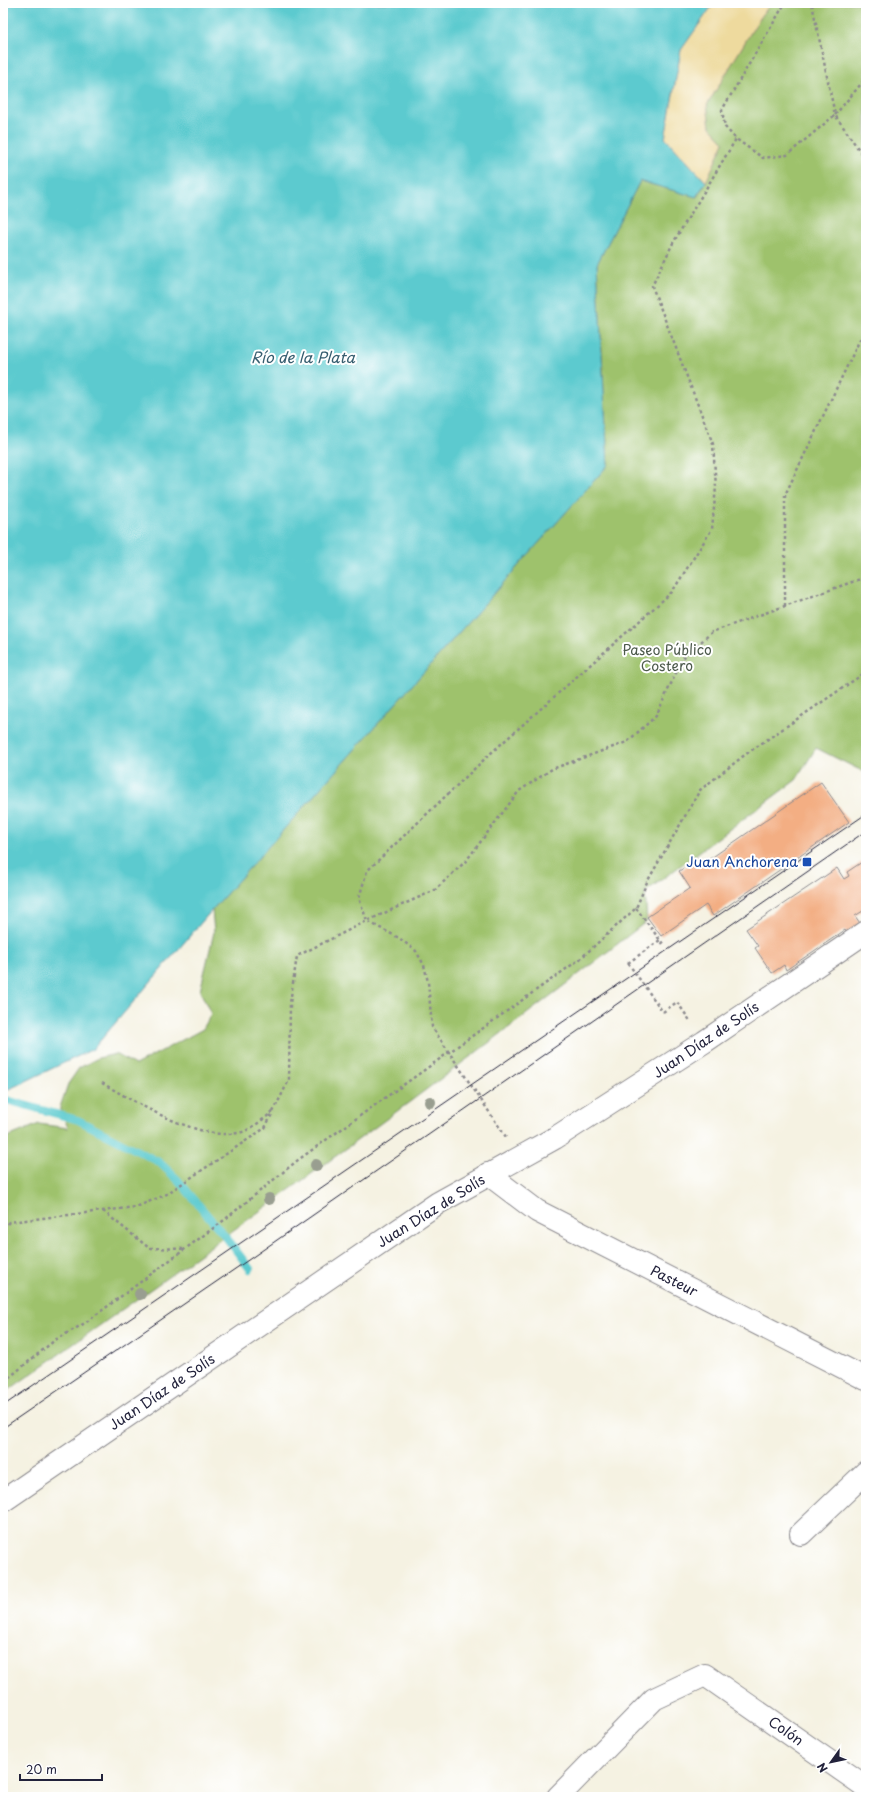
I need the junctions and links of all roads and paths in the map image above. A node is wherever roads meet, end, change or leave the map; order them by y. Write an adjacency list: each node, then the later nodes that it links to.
1 (812, 4): 3 (path); 4 (path)
2 (866, 78): 3 (path)
3 (835, 115): 4 (path); 5 (path)
4 (736, 139): 12 (path)
5 (866, 160)
6 (866, 324): 7 (path)
7 (865, 330): 9 (path)
8 (866, 577): 9 (path)
9 (785, 606): 12 (path)
10 (866, 672): 11 (path)
11 (636, 908): 14 (path); 17 (path)
12 (367, 920): 17 (path); 19 (path)
13 (866, 932): 20 (street, Juan Díaz de Solís)
14 (660, 940): 15 (path); 16 (path, bridge)
15 (663, 944)
16 (677, 1002)
17 (448, 1053): 20 (path); 24 (path)
18 (102, 1083): 19 (path)
19 (273, 1112): 22 (path)
20 (521, 1158): 21 (street, Juan Díaz de Solís)
21 (488, 1174): 25 (street, Pasteur); 28 (street, Juan Díaz de Solís)
22 (103, 1211): 23 (path); 24 (path)
23 (3, 1228)
24 (186, 1249): 26 (path)
25 (866, 1379)
26 (3, 1380)
27 (866, 1472): 29 (street)
28 (3, 1500)
29 (801, 1534)
30 (866, 1787): 31 (street, Colón)
31 (558, 1797)

